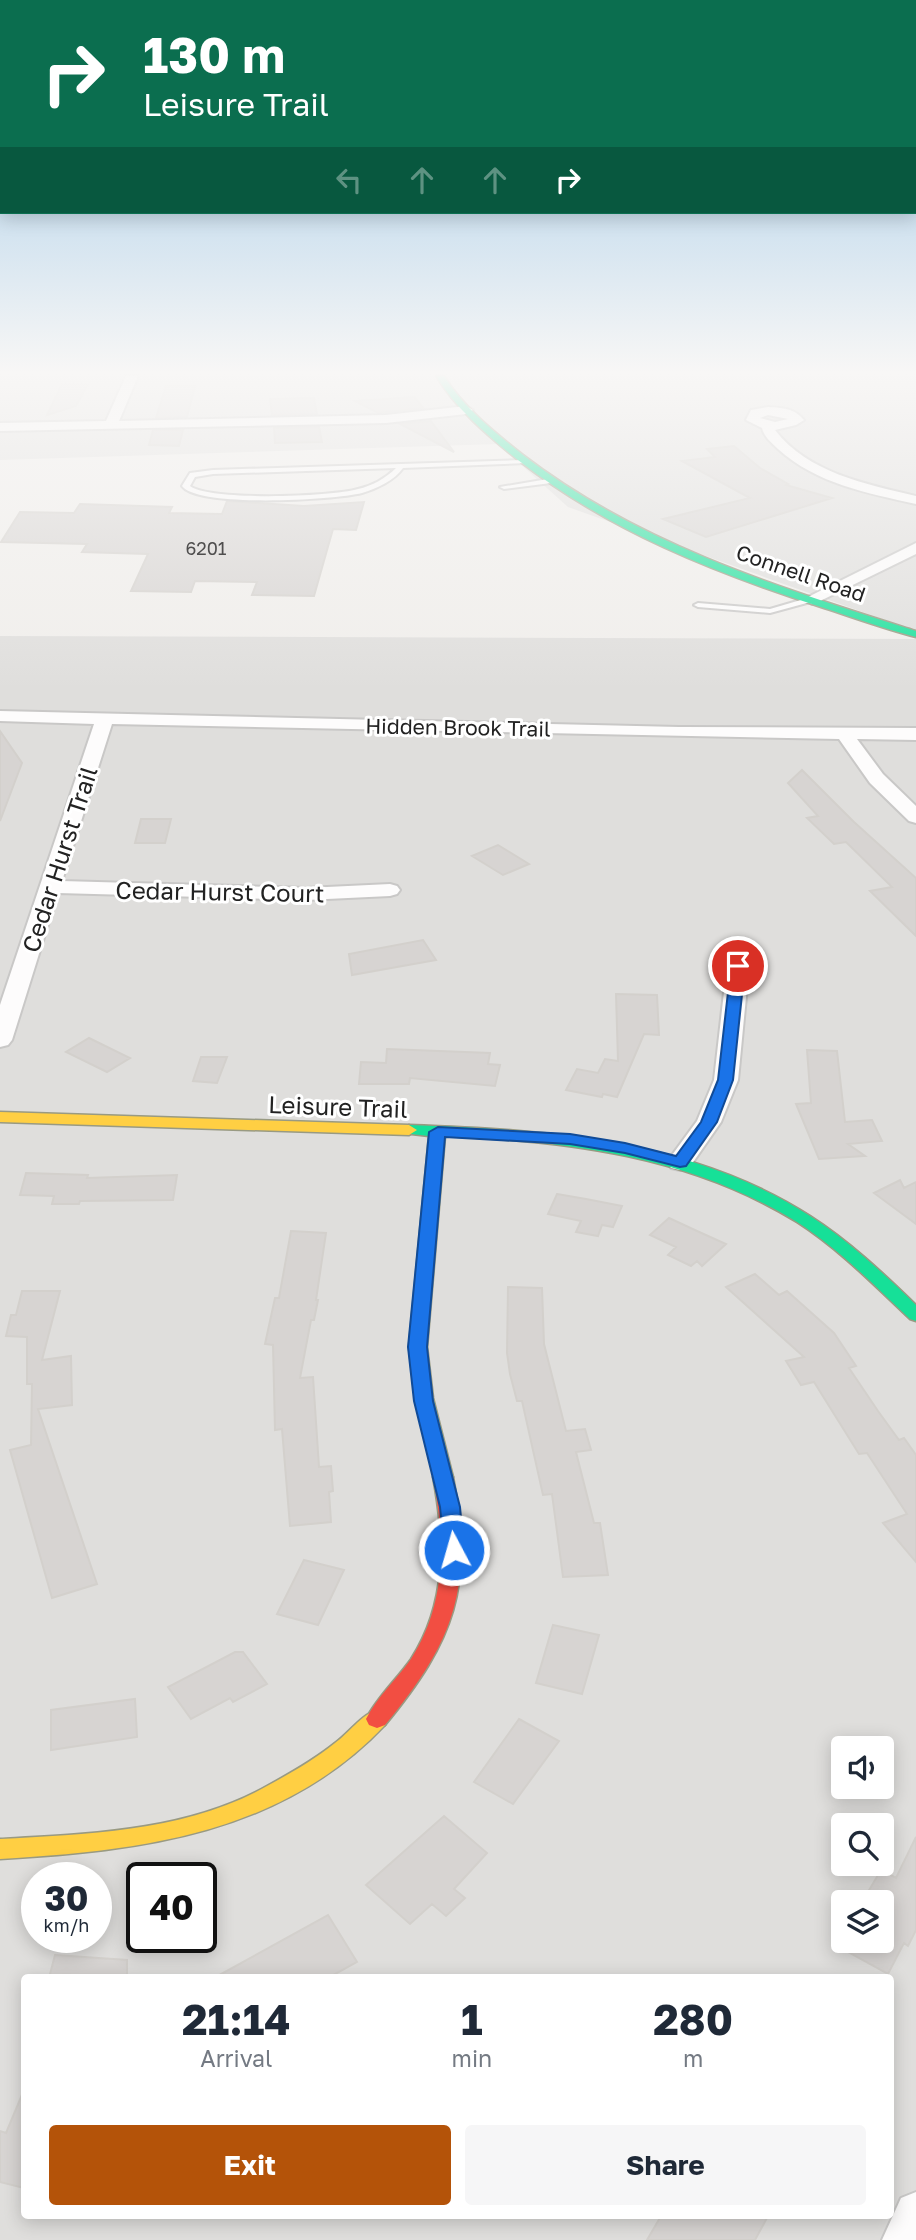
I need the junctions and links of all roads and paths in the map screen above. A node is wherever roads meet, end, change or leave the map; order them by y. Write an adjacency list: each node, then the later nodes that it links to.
1 (189, 481): 2 (lane)
2 (384, 481)
3 (548, 481): 5 (lane); 8 (street, Connell Road)
4 (844, 481): 6 (street)
5 (504, 487)
6 (916, 500)
7 (916, 548): 8 (street)
8 (812, 599): 9 (lane); 10 (street, Connell Road)
9 (698, 605)
10 (916, 634)
11 (0, 716): 12 (street, Hidden Brook Trail)
12 (105, 718): 13 (street, Hidden Brook Trail); 16 (street, Cedar Hurst Trail)
13 (845, 734): 14 (street, Hidden Brook Trail); 15 (street)
14 (916, 734)
15 (916, 817)
16 (50, 887): 17 (street, Cedar Hurst Court); 19 (street, Cedar Hurst Trail)
17 (390, 890)
18 (738, 966): 22 (street)
19 (0, 1040)
20 (0, 1117): 21 (street, Leisure Trail)
21 (438, 1132): 22 (street, Leisure Trail); 24 (street)
22 (680, 1162): 23 (street, Leisure Trail)
23 (916, 1315)
24 (0, 1849)
25 (916, 2213): 26 (street)
26 (903, 2240)

